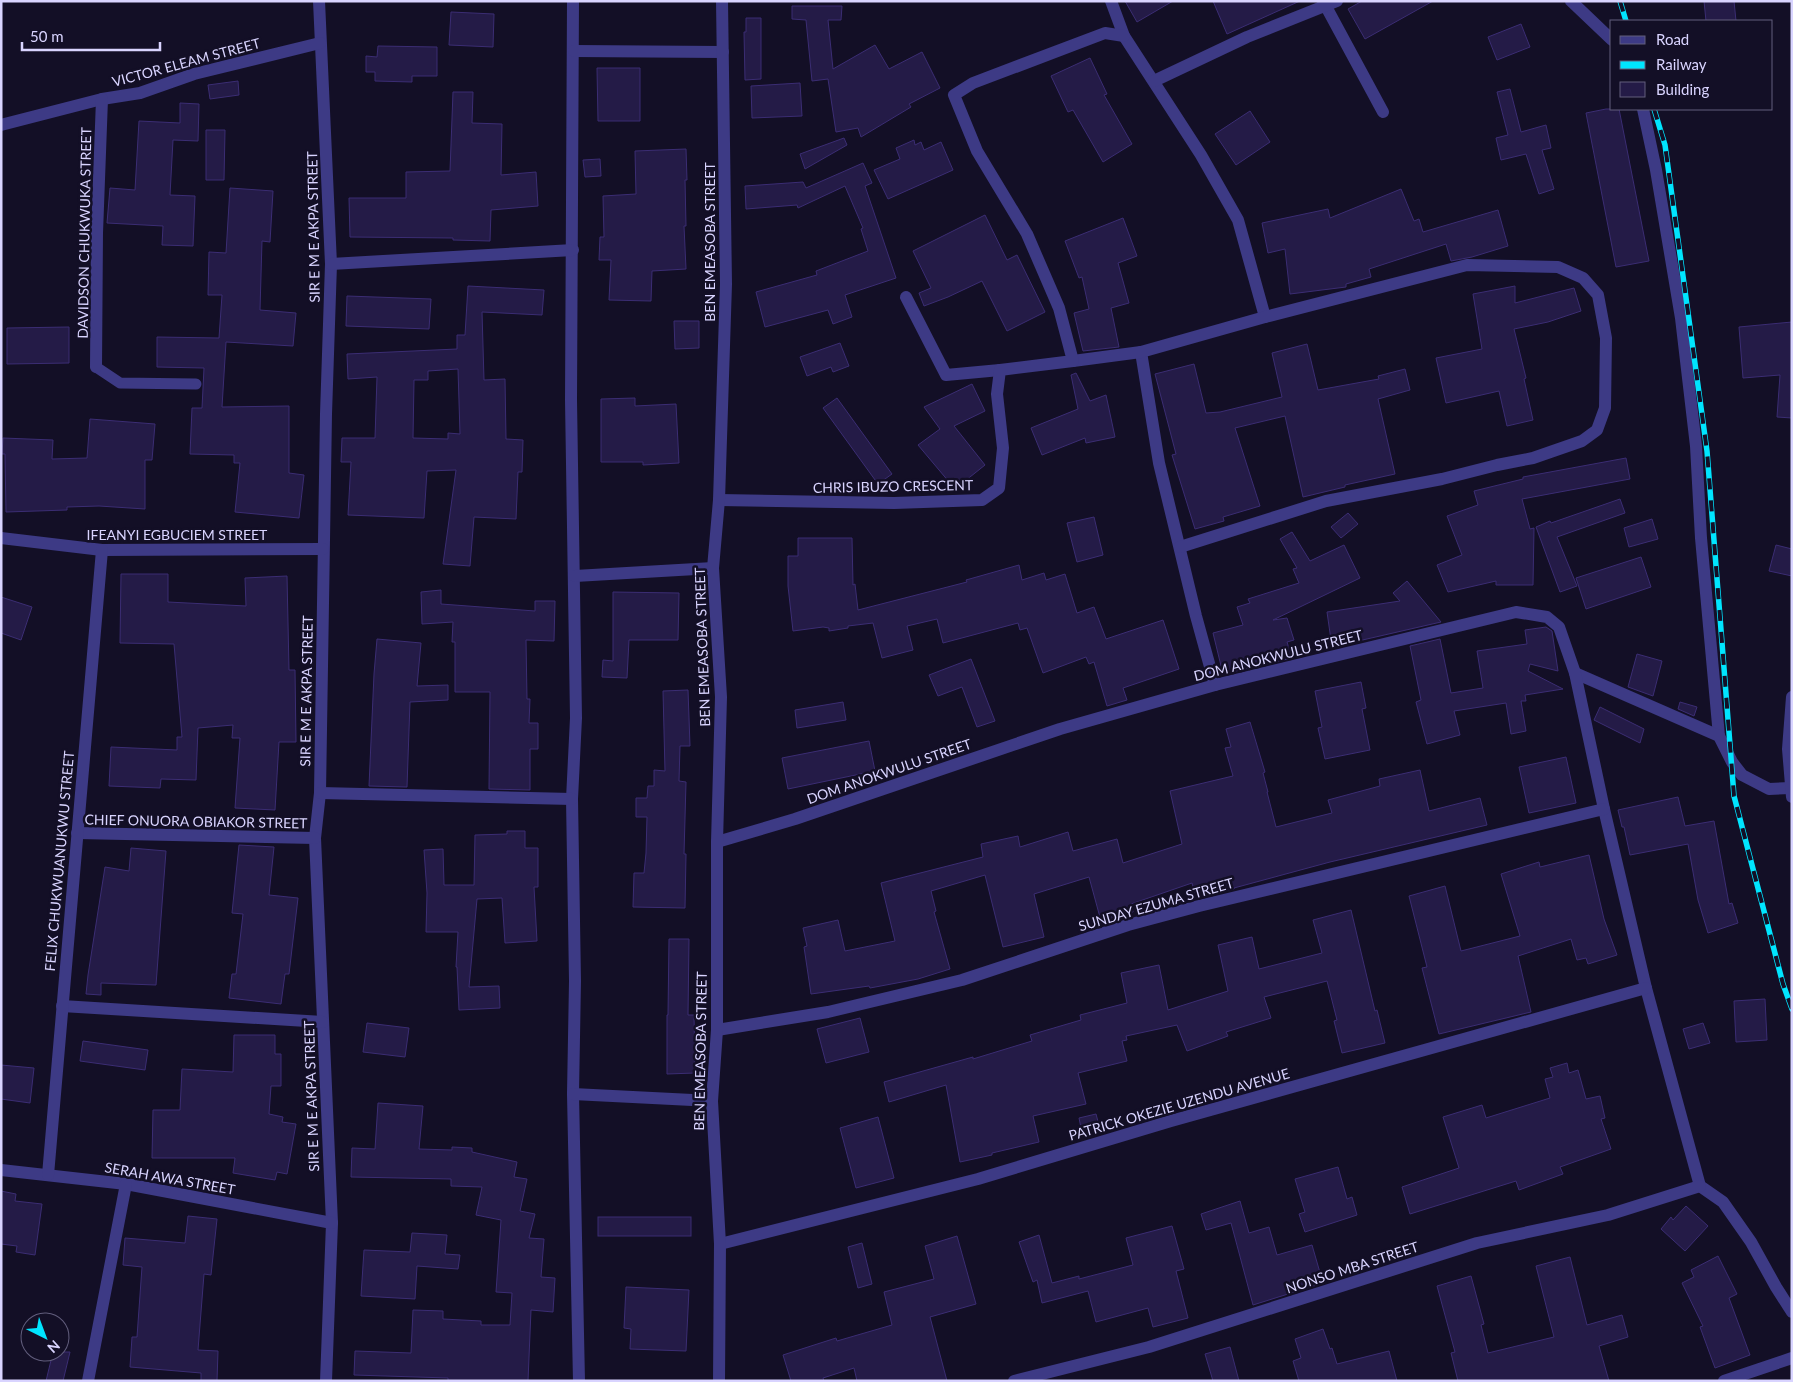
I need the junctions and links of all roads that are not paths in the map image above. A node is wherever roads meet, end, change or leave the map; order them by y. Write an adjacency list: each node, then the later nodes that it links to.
1 (319, 1): 9 (street, SIR E M E AKPA STREET)
2 (573, 1): 10 (street)
3 (722, 1): 11 (street, BEN EMEASOBA STREET)
4 (1110, 1): 7 (street)
5 (1571, 1): 8 (street)
6 (1329, 3): 12 (street); 15 (street)
7 (1124, 36): 12 (street); 22 (street)
8 (1610, 38)
9 (320, 43): 13 (street, VICTOR ELEAM STREET); 18 (street, SIR E M E AKPA STREET)
10 (574, 51): 11 (street); 17 (street)
11 (722, 52): 26 (street, BEN EMEASOBA STREET)
12 (1154, 81): 20 (street)
13 (102, 100): 16 (street, VICTOR ELEAM STREET); 23 (street, DAVIDSON CHUKWUKA STREET)
14 (1643, 110): 36 (street)
15 (1383, 112)
16 (1, 125)
17 (573, 250): 18 (street); 32 (street)
18 (331, 264): 29 (street, SIR E M E AKPA STREET)
19 (906, 297): 24 (street)
20 (1265, 317): 21 (street); 28 (street)
21 (1141, 352): 22 (street); 28 (street)
22 (1073, 361): 24 (street)
23 (96, 368): 25 (lane)
24 (1000, 370): 26 (street, CHRIS IBUZO CRESCENT)
25 (196, 384)
26 (719, 500): 31 (street, BEN EMEASOBA STREET)
27 (1, 538): 30 (street, IFEANYI EGBUCIEM STREET)
28 (1180, 547): 34 (street)
29 (324, 549): 30 (street, IFEANYI EGBUCIEM STREET); 38 (street, SIR E M E AKPA STREET)
30 (102, 550): 41 (street, FELIX CHUKWUANUKWU STREET)
31 (713, 568): 32 (street); 43 (street, BEN EMEASOBA STREET)
32 (575, 576): 39 (street)
33 (1575, 673): 34 (street, DOM ANOKWULU STREET); 36 (street); 40 (street, DOM ANOKWULU STREET)
34 (1215, 685): 43 (street, DOM ANOKWULU STREET)
35 (1792, 697): 37 (street)
36 (1719, 736): 37 (street)
37 (1791, 792)
38 (320, 793): 39 (street); 42 (street, SIR E M E AKPA STREET)
39 (572, 799): 48 (street)
40 (1604, 809): 44 (street, DOM ANOKWULU STREET); 47 (street, SUNDAY EZUMA STREET)
41 (76, 833): 42 (street, CHIEF ONUORA OBIAKOR STREET); 45 (street, FELIX CHUKWUANUKWU STREET)
42 (315, 838): 46 (street, SIR E M E AKPA STREET)
43 (717, 842): 47 (street, BEN EMEASOBA STREET)
44 (1646, 988): 53 (street, DOM ANOKWULU STREET); 55 (street, PATRICK OKEZIE UZENDU AVENUE)
45 (62, 1006): 46 (street); 51 (street, FELIX CHUKWUANUKWU STREET)
46 (323, 1022): 54 (street, SIR E M E AKPA STREET)
47 (717, 1030): 49 (street, BEN EMEASOBA STREET)
48 (573, 1094): 49 (street); 60 (street)
49 (712, 1101): 55 (street, BEN EMEASOBA STREET)
50 (1, 1170): 51 (street, SERAH AWA STREET)
51 (48, 1175): 52 (street, SERAH AWA STREET)
52 (126, 1184): 54 (street, SERAH AWA STREET); 58 (street)
53 (1700, 1186): 56 (street); 62 (street, NONSO MBA STREET)
54 (332, 1223): 59 (street, SIR E M E AKPA STREET)
55 (720, 1244): 61 (street, BEN EMEASOBA STREET)
56 (1792, 1312)
57 (1792, 1358): 63 (street)
58 (88, 1381)
59 (326, 1381)
60 (579, 1381)
61 (719, 1381)
62 (1014, 1381)
63 (1724, 1381)

